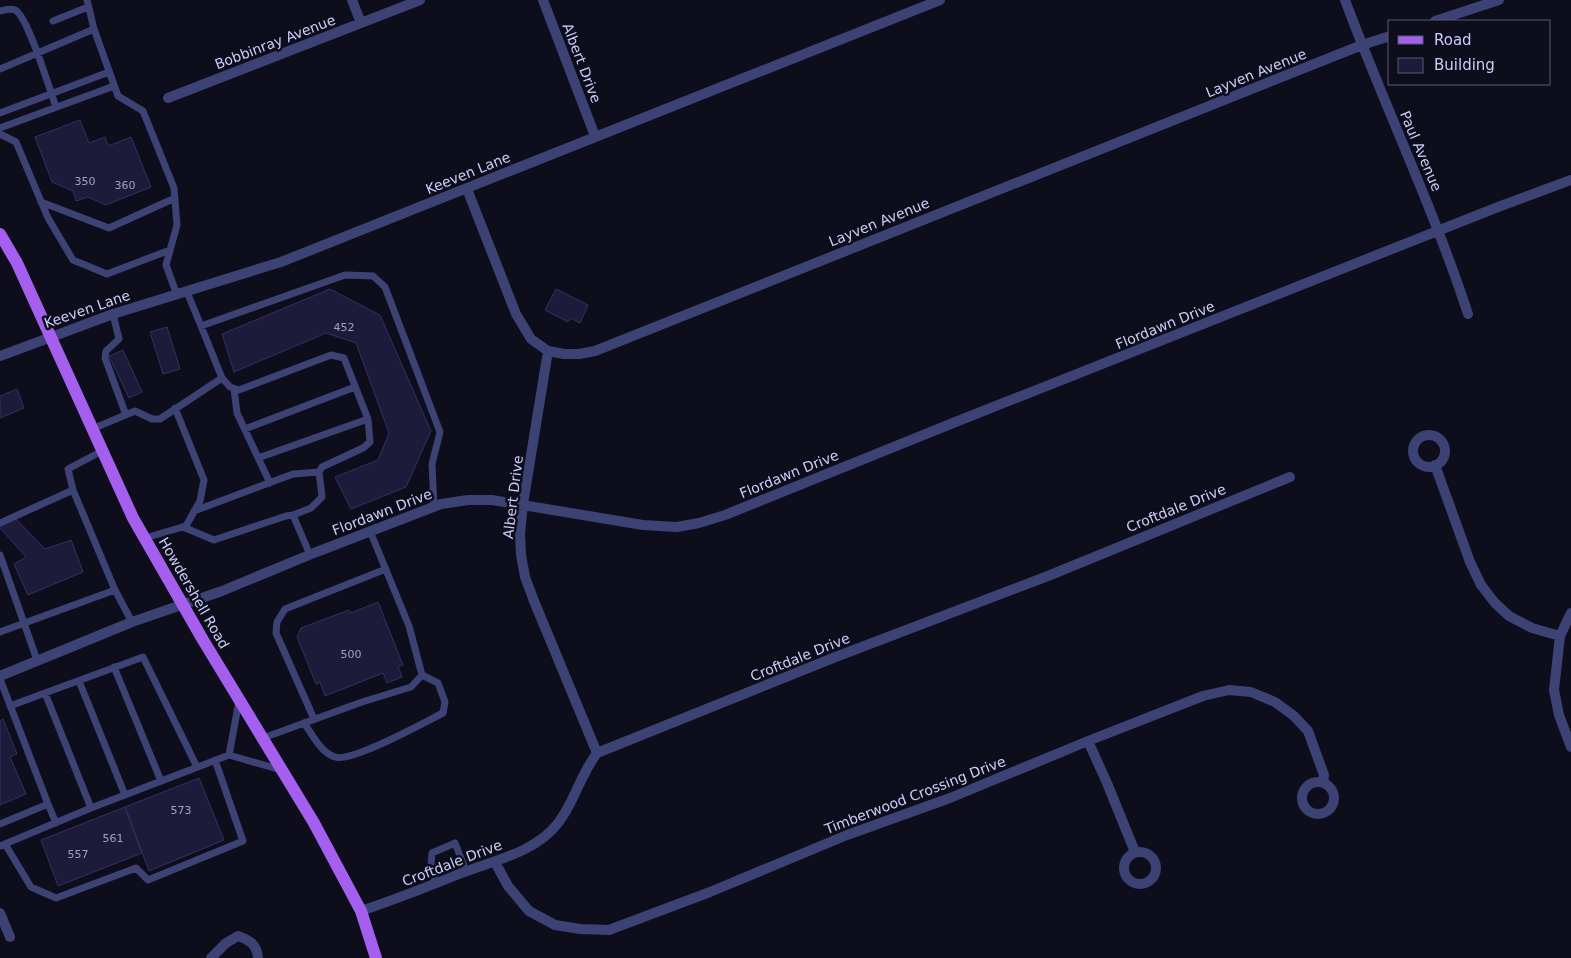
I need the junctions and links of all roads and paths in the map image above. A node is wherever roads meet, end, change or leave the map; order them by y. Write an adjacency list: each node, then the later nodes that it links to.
1 (352, 0): 11 (street)
2 (420, 0): 11 (street, Bobbinray Avenue)
3 (543, 0): 25 (street, Albert Drive)
4 (940, 0): 25 (street, Keeven Lane)
5 (1345, 0): 14 (street, Paul Avenue)
6 (1499, 0): 9 (street)
7 (88, 3): 10 (lane); 12 (lane)
8 (0, 11): 15 (lane)
9 (1438, 20)
10 (53, 21)
11 (361, 23): 20 (street, Bobbinray Avenue)
12 (94, 29): 15 (lane); 17 (lane)
13 (1388, 37): 14 (street, Layven Avenue)
14 (1362, 46): 30 (street, Paul Avenue); 38 (street, Layven Avenue)
15 (38, 53): 16 (lane); 19 (lane)
16 (0, 69)
17 (109, 72): 18 (lane); 19 (lane)
18 (114, 86): 21 (lane); 28 (lane)
19 (51, 94): 21 (lane); 22 (lane)
20 (168, 98)
21 (56, 107): 23 (lane)
22 (0, 113)
23 (0, 128)
24 (0, 134): 29 (lane)
25 (595, 136): 27 (street, Keeven Lane)
26 (1571, 180): 30 (street, Flordawn Drive)
27 (467, 189): 33 (street, Keeven Lane); 38 (street)
28 (175, 198): 29 (lane); 32 (lane)
29 (41, 202): 32 (lane)
30 (1439, 230): 35 (street, Paul Avenue); 55 (street, Flordawn Drive)
31 (0, 234): 37 (main road, Howdershell Road)
32 (170, 250): 33 (lane)
33 (182, 293): 34 (street, Keeven Lane); 36 (lane)
34 (113, 314): 37 (street, Keeven Lane); 44 (lane)
35 (1468, 314)
36 (201, 326): 40 (lane); 56 (lane)
37 (50, 336): 39 (street, Keeven Lane); 46 (main road, Howdershell Road)
38 (548, 351): 55 (street, Albert Drive)
39 (0, 356)
40 (222, 378): 42 (lane); 43 (lane)
41 (355, 387): 42 (lane); 45 (lane); 47 (lane)
42 (234, 389): 47 (lane)
43 (176, 408): 44 (lane); 57 (lane)
44 (126, 415): 46 (lane)
45 (368, 418): 49 (lane); 51 (lane)
46 (92, 429): 48 (main road, Howdershell Road)
47 (245, 429): 49 (lane)
48 (102, 451): 54 (lane); 62 (main road, Howdershell Road)
49 (258, 458): 53 (lane)
50 (1435, 466): 72 (street)
51 (319, 472): 53 (lane); 58 (lane)
52 (1290, 477): 86 (street, Croftdale Drive)
53 (270, 483): 57 (lane)
54 (73, 490): 59 (lane); 66 (lane)
55 (523, 504): 56 (street, Flordawn Drive); 86 (street, Albert Drive)
56 (434, 506): 61 (street, Flordawn Drive)
57 (194, 511): 60 (lane)
58 (292, 515): 60 (lane); 64 (lane)
59 (0, 523)
60 (183, 526): 62 (lane)
61 (370, 531): 64 (street, Flordawn Drive); 65 (lane)
62 (145, 538): 67 (main road, Howdershell Road)
63 (0, 555): 70 (lane)
64 (310, 555): 67 (street, Flordawn Drive)
65 (386, 570): 75 (lane); 81 (lane)
66 (115, 590): 69 (lane); 70 (lane)
67 (183, 604): 69 (street, Flordawn Drive); 79 (main road, Howdershell Road)
68 (1571, 613): 72 (street)
69 (132, 622): 73 (street, Flordawn Drive)
70 (24, 624): 71 (lane); 73 (lane)
71 (0, 632)
72 (1560, 636): 85 (street)
73 (37, 660): 76 (street, Flordawn Drive)
74 (114, 667): 77 (lane); 89 (lane); 91 (lane)
75 (422, 675): 81 (lane); 82 (lane)
76 (0, 678): 80 (lane)
77 (79, 680): 78 (lane); 93 (lane)
78 (45, 693): 80 (lane); 95 (lane)
79 (239, 698): 83 (main road, Howdershell Road); 87 (lane)
80 (10, 706): 94 (lane)
81 (314, 719): 82 (lane)
82 (304, 723): 83 (lane)
83 (263, 738): 90 (main road, Howdershell Road)
84 (1088, 741): 92 (street, Timberwood Crossing Drive); 99 (street); 100 (street, Timberwood Crossing Drive)
85 (1571, 747)
86 (597, 753): 100 (street, Croftdale Drive)
87 (229, 755): 88 (lane); 90 (lane)
88 (215, 760): 89 (lane); 98 (lane)
89 (197, 767): 91 (lane)
90 (282, 770): 103 (main road, Howdershell Road)
91 (161, 781): 93 (lane)
92 (1323, 782)
93 (125, 795): 95 (lane)
94 (48, 804): 96 (lane); 97 (lane)
95 (92, 808): 96 (lane)
96 (56, 823): 98 (lane)
97 (0, 824)
98 (3, 845)
99 (1135, 852)
100 (495, 862): 101 (street, Croftdale Drive)
101 (466, 871): 102 (street, Croftdale Drive); 102 (lane)
102 (436, 884): 103 (street, Croftdale Drive)
103 (360, 911): 108 (main road, Howdershell Road)
104 (0, 913): 105 (street)
105 (10, 937)
106 (211, 958): 107 (street)
107 (258, 958)
108 (376, 958)

